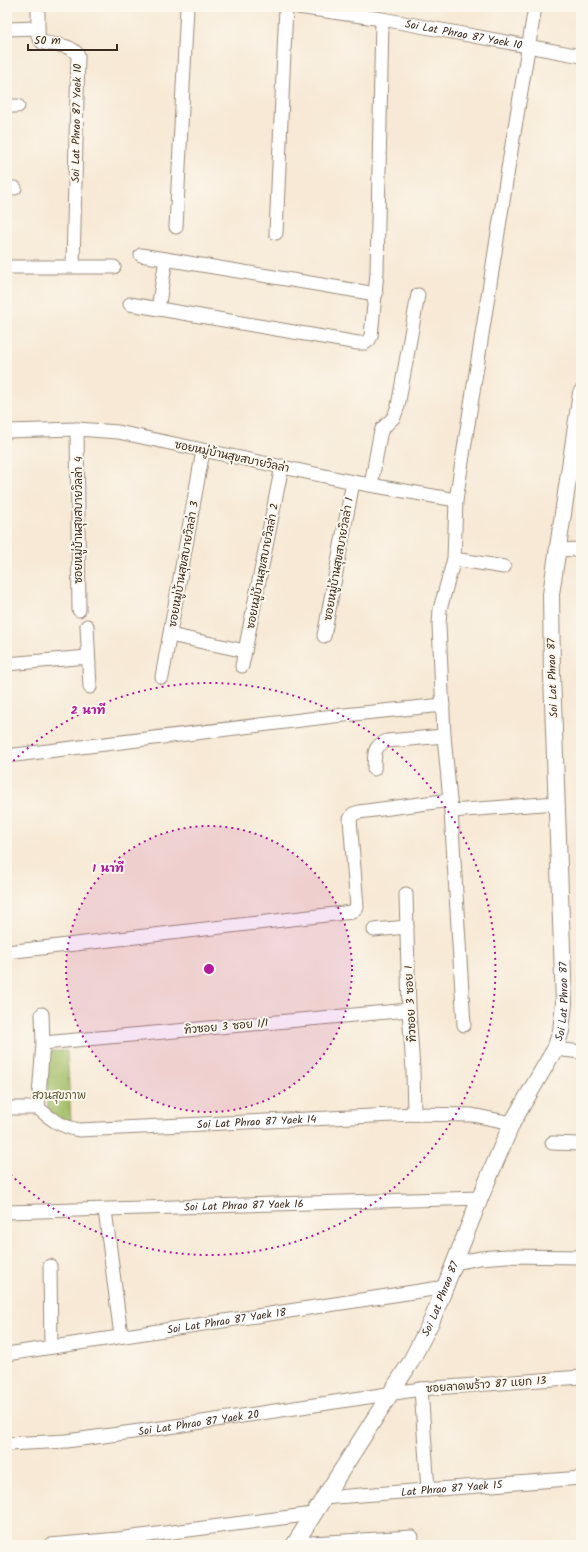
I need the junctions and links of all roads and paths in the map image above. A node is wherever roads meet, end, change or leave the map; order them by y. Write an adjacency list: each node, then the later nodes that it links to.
1 (38, 7): 7 (street)
2 (187, 7): 11 (street)
3 (286, 7): 12 (street)
4 (298, 7): 6 (street, Soi Lat Phrao 87 Yaek 10)
5 (535, 7): 9 (street)
6 (382, 19): 9 (street, Soi Lat Phrao 87 Yaek 10); 18 (street)
7 (38, 28): 8 (street); 15 (street, Soi Lat Phrao 87 Yaek 10)
8 (7, 29)
9 (529, 47): 10 (street, Soi Lat Phrao 87 Yaek 10); 30 (street)
10 (581, 56)
11 (176, 227)
12 (276, 233)
13 (141, 255): 14 (street)
14 (166, 259): 18 (street); 21 (street)
15 (73, 266): 16 (street); 17 (street)
16 (7, 267)
17 (114, 267)
18 (376, 294): 21 (street)
19 (418, 295): 29 (street)
20 (130, 304): 21 (street)
21 (158, 309)
22 (581, 393): 23 (street, Soi Lat Phrao 87)
23 (580, 410): 32 (street, Soi Lat Phrao 87)
24 (77, 429): 25 (street, ซอยหมู่บ้านสุขสบายวิลล่า); 26 (street, ซอยหมู่บ้านสุขสบายวิลล่า); 35 (street, ซอยหมู่บ้านสุขสบายวิลล่า 4)
25 (7, 430)
26 (203, 451): 27 (street, ซอยหมู่บ้านสุขสบายวิลล่า); 37 (street, ซอยหมู่บ้านสุขสบายวิลล่า 3)
27 (282, 466): 28 (street, ซอยหมู่บ้านสุขสบายวิลล่า); 39 (street, ซอยหมู่บ้านสุขสบายวิลล่า 2)
28 (353, 482): 29 (street, ซอยหมู่บ้านสุขสบายวิลล่า); 38 (street, ซอยหมู่บ้านสุขสบายวิลล่า 1)
29 (371, 485): 30 (street, ซอยหมู่บ้านสุขสบายวิลล่า)
30 (456, 500): 33 (street)
31 (581, 549): 32 (street)
32 (558, 550): 49 (street, Soi Lat Phrao 87)
33 (454, 559): 34 (street); 45 (street)
34 (504, 567)
35 (79, 610)
36 (86, 626): 40 (street)
37 (170, 635): 39 (street); 43 (street, ซอยหมู่บ้านสุขสบายวิลล่า 3)
38 (324, 636)
39 (245, 651): 42 (street, ซอยหมู่บ้านสุขสบายวิลล่า 2)
40 (88, 657): 41 (street); 44 (street)
41 (7, 664)
42 (242, 666)
43 (162, 677)
44 (90, 687)
45 (443, 705): 46 (street); 47 (street)
46 (444, 736): 48 (street); 50 (street)
47 (7, 756)
48 (374, 769)
49 (557, 803): 50 (street); 59 (street, Soi Lat Phrao 87)
50 (450, 806): 54 (street); 57 (street)
51 (406, 894): 52 (street, ทิวซอย 3 ซอย 1)
52 (407, 927): 53 (street); 55 (street, ทิวซอย 3 ซอย 1)
53 (374, 930)
54 (7, 952)
55 (409, 1010): 58 (street, ทิวซอย 3 ซอย 1/1); 63 (street, ทิวซอย 3 ซอย 1)
56 (42, 1014): 58 (street)
57 (464, 1025)
58 (43, 1043): 62 (street)
59 (555, 1049): 60 (street); 64 (street, Soi Lat Phrao 87)
60 (581, 1052)
61 (7, 1108): 62 (street)
62 (38, 1108): 63 (street, Soi Lat Phrao 87 Yaek 14)
63 (414, 1114): 64 (street, Soi Lat Phrao 87 Yaek 14)
64 (512, 1123): 67 (street, Soi Lat Phrao 87)
65 (552, 1143): 66 (street)
66 (581, 1144)
67 (480, 1198): 68 (street, Soi Lat Phrao 87 Yaek 16); 71 (street, Soi Lat Phrao 87)
68 (105, 1210): 69 (street, Soi Lat Phrao 87 Yaek 16); 74 (street)
69 (7, 1212)
70 (581, 1257): 71 (street)
71 (455, 1263): 73 (street, Soi Lat Phrao 87)
72 (50, 1266): 75 (street)
73 (446, 1287): 74 (street, Soi Lat Phrao 87 Yaek 18); 79 (street, Soi Lat Phrao 87)
74 (121, 1336): 75 (street, Soi Lat Phrao 87 Yaek 18)
75 (51, 1347): 76 (street, Soi Lat Phrao 87 Yaek 18)
76 (7, 1354)
77 (581, 1377): 78 (street, ซอยลาดพร้าว 87 แยก 13)
78 (422, 1389): 79 (street, ซอยลาดพร้าว 87 แยก 13); 82 (street)
79 (390, 1394): 80 (street, Soi Lat Phrao 87 Yaek 20); 83 (street, Soi Lat Phrao 87)
80 (7, 1444)
81 (581, 1478): 82 (street, Lat Phrao 87 Yaek 15)
82 (428, 1490): 83 (street, Lat Phrao 87 Yaek 15)
83 (322, 1498): 84 (street, Soi Lat Phrao 87)
84 (313, 1514): 86 (street, Soi Lat Phrao 87); 87 (street)
85 (412, 1537): 86 (street)
86 (294, 1544)
87 (50, 1545)

